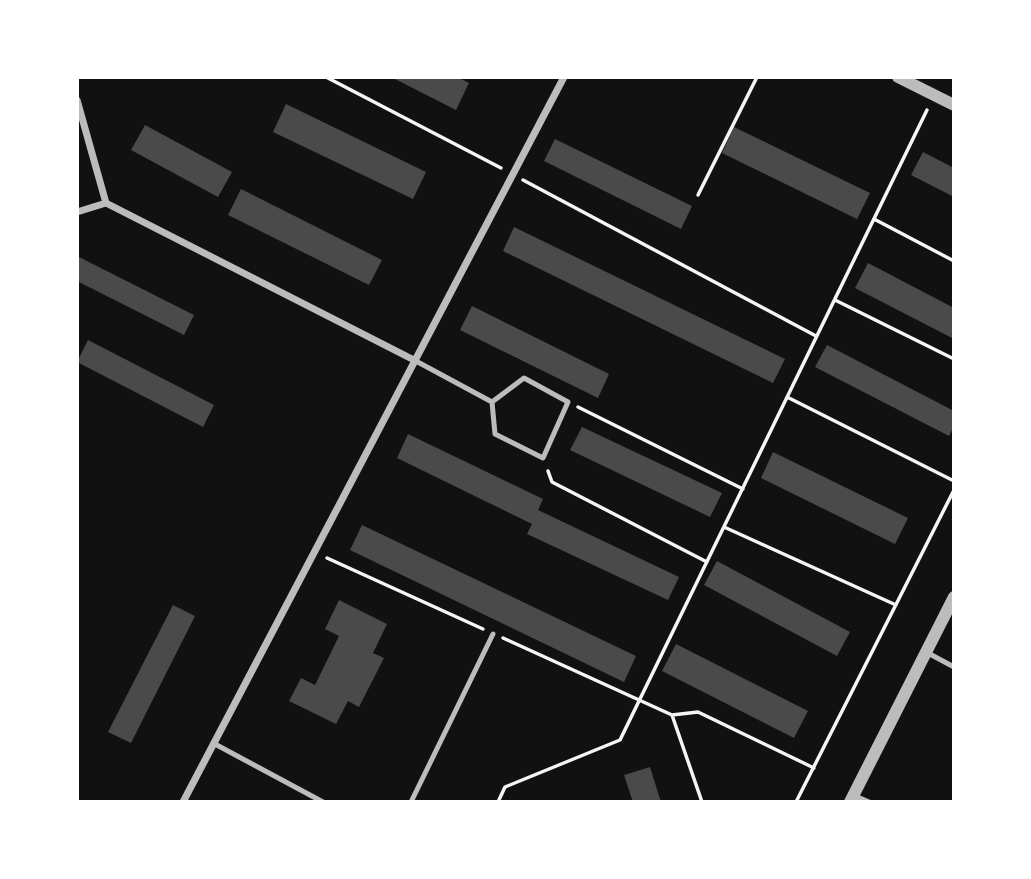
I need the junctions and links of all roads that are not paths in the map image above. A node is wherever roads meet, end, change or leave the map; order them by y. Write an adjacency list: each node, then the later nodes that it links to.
1 (564, 77): 7 (street)
2 (901, 77): 4 (street)
3 (77, 100): 5 (street)
4 (954, 105)
5 (106, 203): 6 (street); 7 (street)
6 (77, 212)
7 (414, 360): 8 (lane); 13 (street)
8 (492, 402): 8 (lane)
9 (954, 597): 11 (street)
10 (493, 634): 17 (lane)
11 (926, 652): 12 (lane); 14 (street)
12 (954, 667)
13 (214, 743): 15 (street); 16 (lane)
14 (851, 799): 18 (lane)
15 (183, 802)
16 (323, 802)
17 (411, 802)
18 (869, 802)

